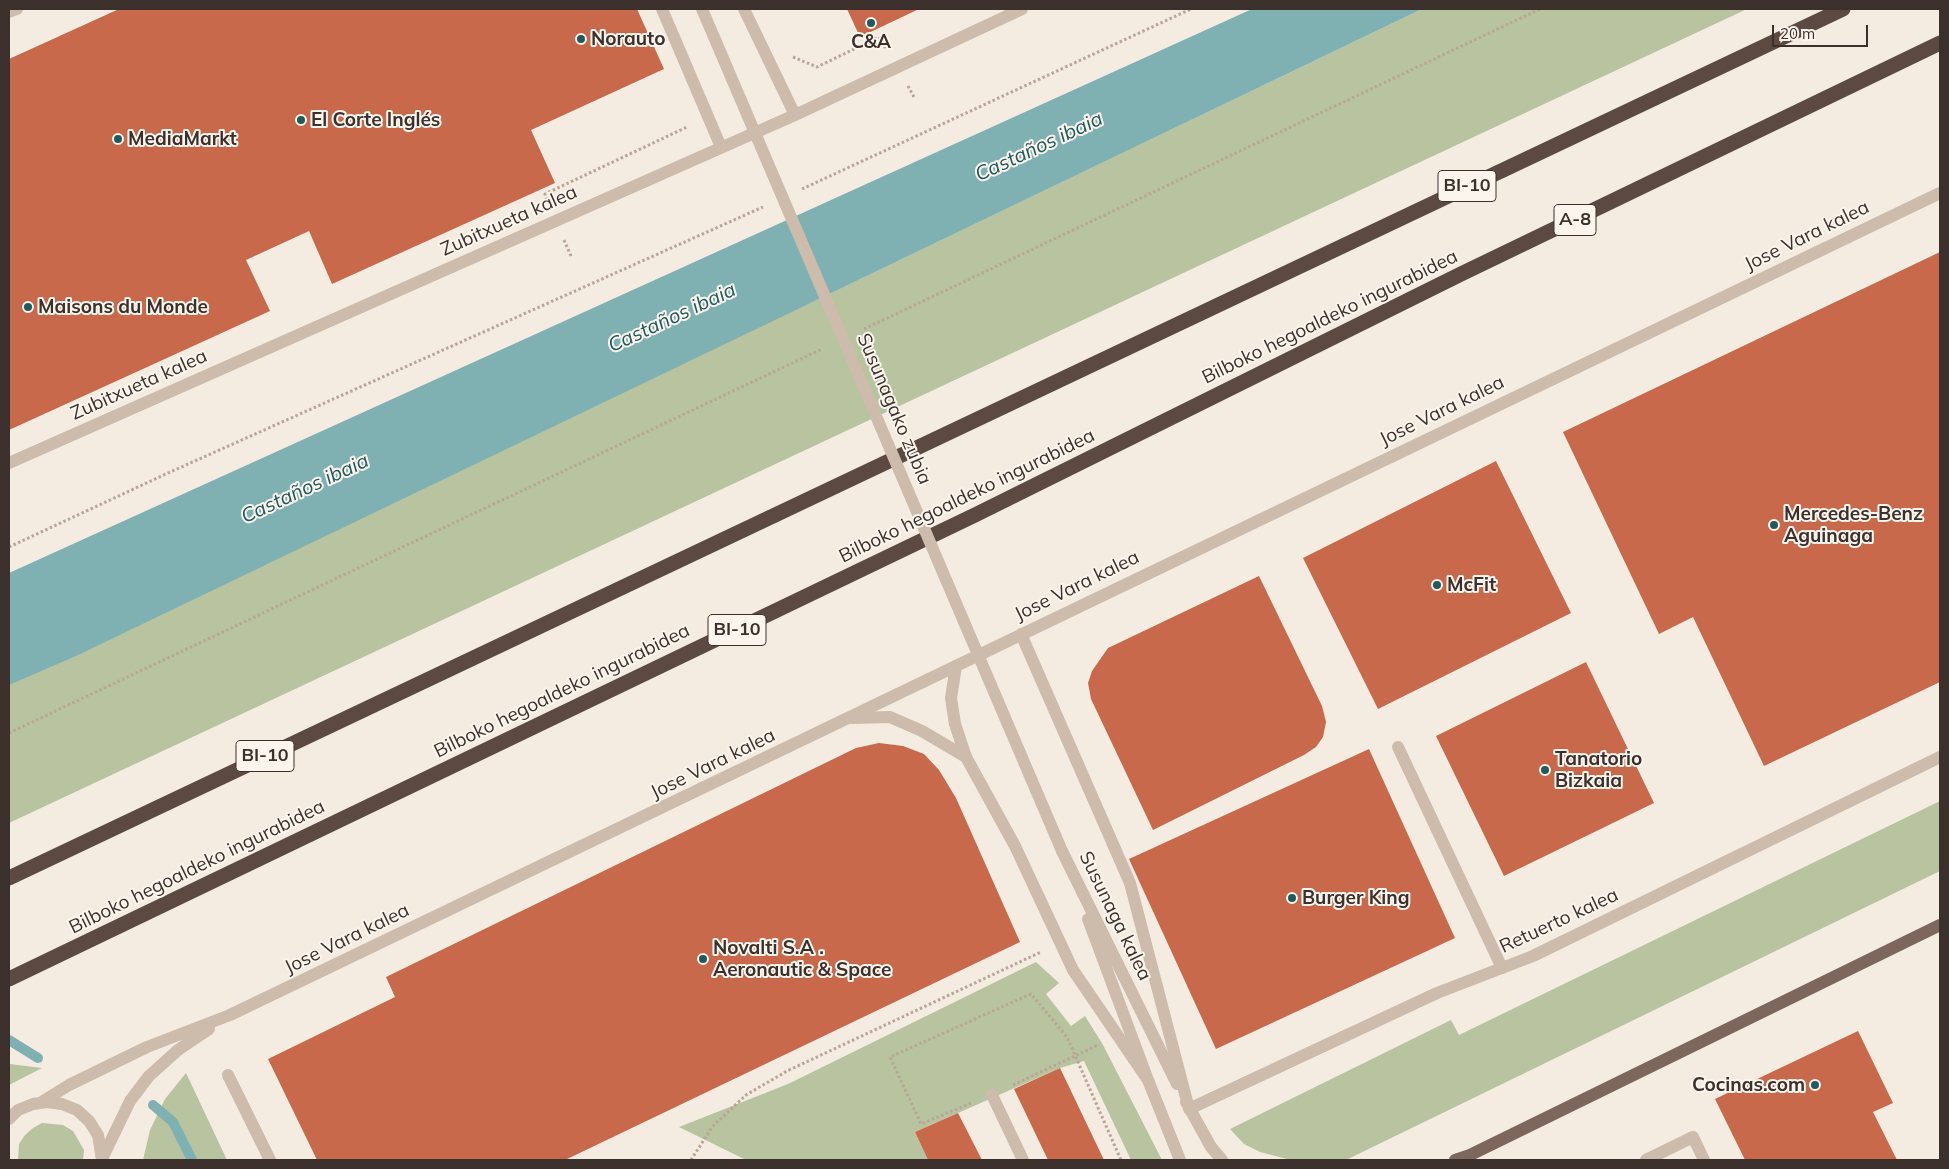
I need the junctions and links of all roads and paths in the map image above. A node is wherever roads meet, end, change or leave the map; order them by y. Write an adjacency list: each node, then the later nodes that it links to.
1 (17, 9): 9 (street)
2 (662, 9): 12 (street)
3 (702, 9): 28 (street, Susunagako zubia, bridge)
4 (744, 9): 11 (street)
5 (1022, 9): 11 (street, Zubitxueta kalea)
6 (1190, 9): 13 (path)
7 (1540, 9): 17 (path)
8 (1843, 9): 29 (highway, BI-10)
9 (9, 12)
10 (1940, 44): 16 (highway, Bilboko hegoaldeko ingurabidea / A-8)
11 (795, 115): 12 (street, Zubitxueta kalea)
12 (721, 147): 19 (street, Zubitxueta kalea)
13 (794, 193)
14 (1940, 193): 21 (street, Jose Vara kalea)
15 (768, 205): 20 (path)
16 (1462, 274): 33 (highway, Bilboko hegoaldeko ingurabidea / BI-10)
17 (856, 333)
18 (828, 346): 24 (path)
19 (9, 463)
20 (9, 547)
21 (1021, 634): 22 (street, Jose Vara kalea); 40 (street, Susunaga kalea)
22 (956, 666): 23 (street, Jose Vara kalea); 26 (street, Susunaga kalea)
23 (852, 718): 26 (street); 34 (street, Jose Vara kalea)
24 (9, 733)
25 (1398, 747): 32 (street)
26 (966, 757): 31 (street, Susunaga kalea)
27 (1940, 757): 32 (street, Retuerto kalea)
28 (1062, 851): 37 (street, Susunaga kalea); 40 (street, Susunaga kalea)
29 (9, 878)
30 (1940, 925): 42 (main road)
31 (1060, 943): 37 (street, Susunaga kalea); 45 (path)
32 (1502, 968): 40 (street, Retuerto kalea)
33 (9, 980)
34 (230, 1015): 39 (street, Jose Vara kalea); 43 (street, Jose Vara kalea)
35 (1076, 1056): 38 (path); 38 (path); 47 (path)
36 (228, 1075): 44 (street)
37 (1148, 1080): 48 (street, Susunaga kalea)
38 (992, 1094): 46 (street)
39 (40, 1103): 41 (street); 43 (street)
40 (1189, 1109): 49 (street, Susunaga kalea)
41 (12, 1112)
42 (1467, 1158): 50 (main road)
43 (102, 1160)
44 (270, 1160)
45 (691, 1160)
46 (1022, 1160)
47 (1121, 1160)
48 (1180, 1160)
49 (1222, 1160)
50 (1455, 1160)
51 (1646, 1160): 52 (street)
52 (1704, 1160)

